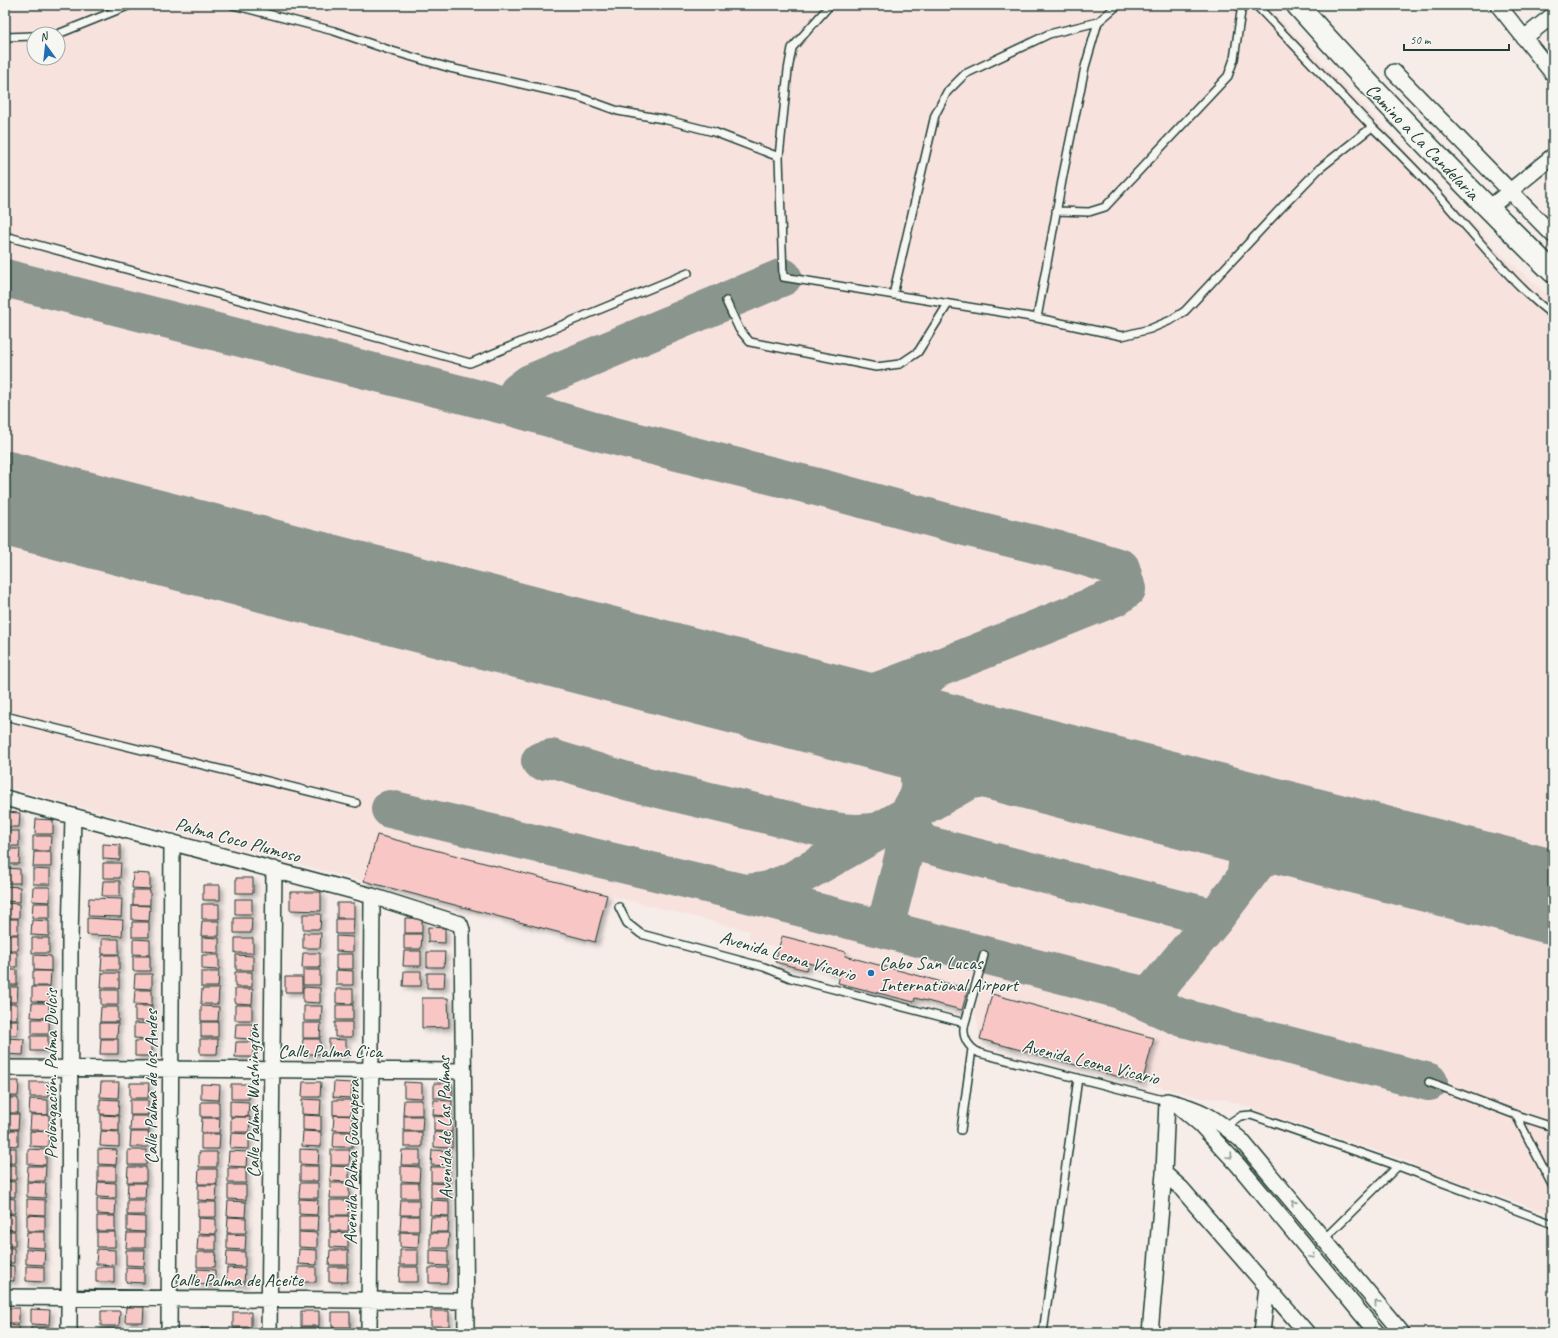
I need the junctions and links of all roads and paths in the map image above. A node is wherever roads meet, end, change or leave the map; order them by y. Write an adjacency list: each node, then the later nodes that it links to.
1 (130, 5): 11 (lane)
2 (233, 5): 19 (lane)
3 (830, 5): 19 (lane)
4 (1118, 5): 10 (lane)
5 (1242, 5): 22 (lane)
6 (1256, 5): 17 (lane)
7 (1297, 5): 21 (street, Camino a La Candelaria)
8 (1498, 5): 14 (street)
9 (1553, 15): 14 (street)
10 (1098, 22): 22 (lane); 28 (lane)
11 (66, 31)
12 (26, 36): 13 (lane)
13 (5, 37)
14 (1524, 38): 16 (street)
15 (1394, 72): 20 (street)
16 (1553, 74)
17 (1372, 128): 31 (lane); 32 (lane)
18 (1553, 156): 20 (street)
19 (779, 157): 28 (lane)
20 (1510, 191): 21 (street); 23 (street)
21 (1488, 209): 25 (street, Camino a La Candelaria)
22 (1056, 212): 32 (lane)
23 (1552, 234): 25 (street)
24 (5, 236): 27 (lane)
25 (1532, 252): 26 (street, Camino a La Candelaria)
26 (1553, 272)
27 (688, 273)
28 (893, 295): 30 (lane)
29 (726, 301): 30 (lane)
30 (948, 304): 32 (lane)
31 (1553, 315)
32 (1037, 318)
33 (5, 716): 35 (lane)
34 (5, 798): 36 (street, Palma Coco Plumoso)
35 (356, 803)
36 (73, 816): 37 (street, Palma Coco Plumoso); 46 (street, Prolongación. Palma Dulcis)
37 (172, 842): 38 (street, Palma Coco Plumoso); 47 (street, Calle Palma de los Andes)
38 (274, 869): 39 (street, Palma Coco Plumoso); 48 (street, Calle Palma Washington)
39 (372, 896): 41 (street, Palma Coco Plumoso); 49 (street, Avenida Palma Guarapera)
40 (619, 908): 43 (lane, Avenida Leona Vicario)
41 (460, 924): 50 (street, Avenida de Las Palmas)
42 (984, 955): 43 (lane)
43 (965, 1023): 44 (lane)
44 (972, 1050): 51 (lane, Avenida Leona Vicario); 57 (lane)
45 (5, 1068): 46 (street, Calle Palma Cica)
46 (70, 1069): 47 (street, Calle Palma Cica); 66 (street, Prolongación. Palma Dulcis)
47 (170, 1069): 48 (street, Calle Palma Cica); 67 (street, Calle Palma de los Andes)
48 (272, 1070): 49 (street, Calle Palma Cica); 68 (street, Calle Palma Washington)
49 (372, 1070): 50 (street, Calle Palma Cica); 69 (street, Avenida Palma Guarapera)
50 (463, 1071): 70 (street, Avenida de Las Palmas)
51 (1078, 1078): 53 (lane, Avenida Leona Vicario); 76 (lane)
52 (1429, 1082): 54 (lane)
53 (1168, 1102): 55 (street, Avenida Leona Vicario); 58 (street, Avenida Leona Vicario); 60 (street)
54 (1516, 1115): 56 (lane); 61 (lane)
55 (1225, 1126): 58 (lane); 59 (lane); 63 (street, Avenida Leona Vicario, one-way to 55)
56 (1553, 1127)
57 (961, 1130)
58 (1212, 1137): 80 (street, Avenida Leona Vicario, one-way to 80)
59 (1398, 1166): 62 (lane); 63 (lane)
60 (1164, 1173): 64 (street); 77 (street)
61 (1553, 1187)
62 (1553, 1224)
63 (1324, 1238): 81 (street, Avenida Leona Vicario, one-way to 63)
64 (1267, 1286): 78 (street); 79 (street)
65 (5, 1297): 66 (street, Calle Palma de Aceite)
66 (69, 1298): 67 (street, Calle Palma de Aceite); 71 (street, Prolongación. Palma Dulcis)
67 (169, 1298): 68 (street, Calle Palma de Aceite); 72 (street, Calle Palma de los Andes)
68 (269, 1299): 69 (street, Calle Palma de Aceite); 73 (street, Calle Palma Washington)
69 (370, 1300): 70 (street, Calle Palma de Aceite); 74 (street, Avenida Palma Guarapera)
70 (466, 1301): 75 (street, Avenida de Las Palmas)
71 (69, 1333)
72 (169, 1333)
73 (269, 1333)
74 (370, 1333)
75 (466, 1333)
76 (1043, 1333)
77 (1150, 1333)
78 (1262, 1333)
79 (1307, 1333)
80 (1377, 1333)
81 (1402, 1333)

